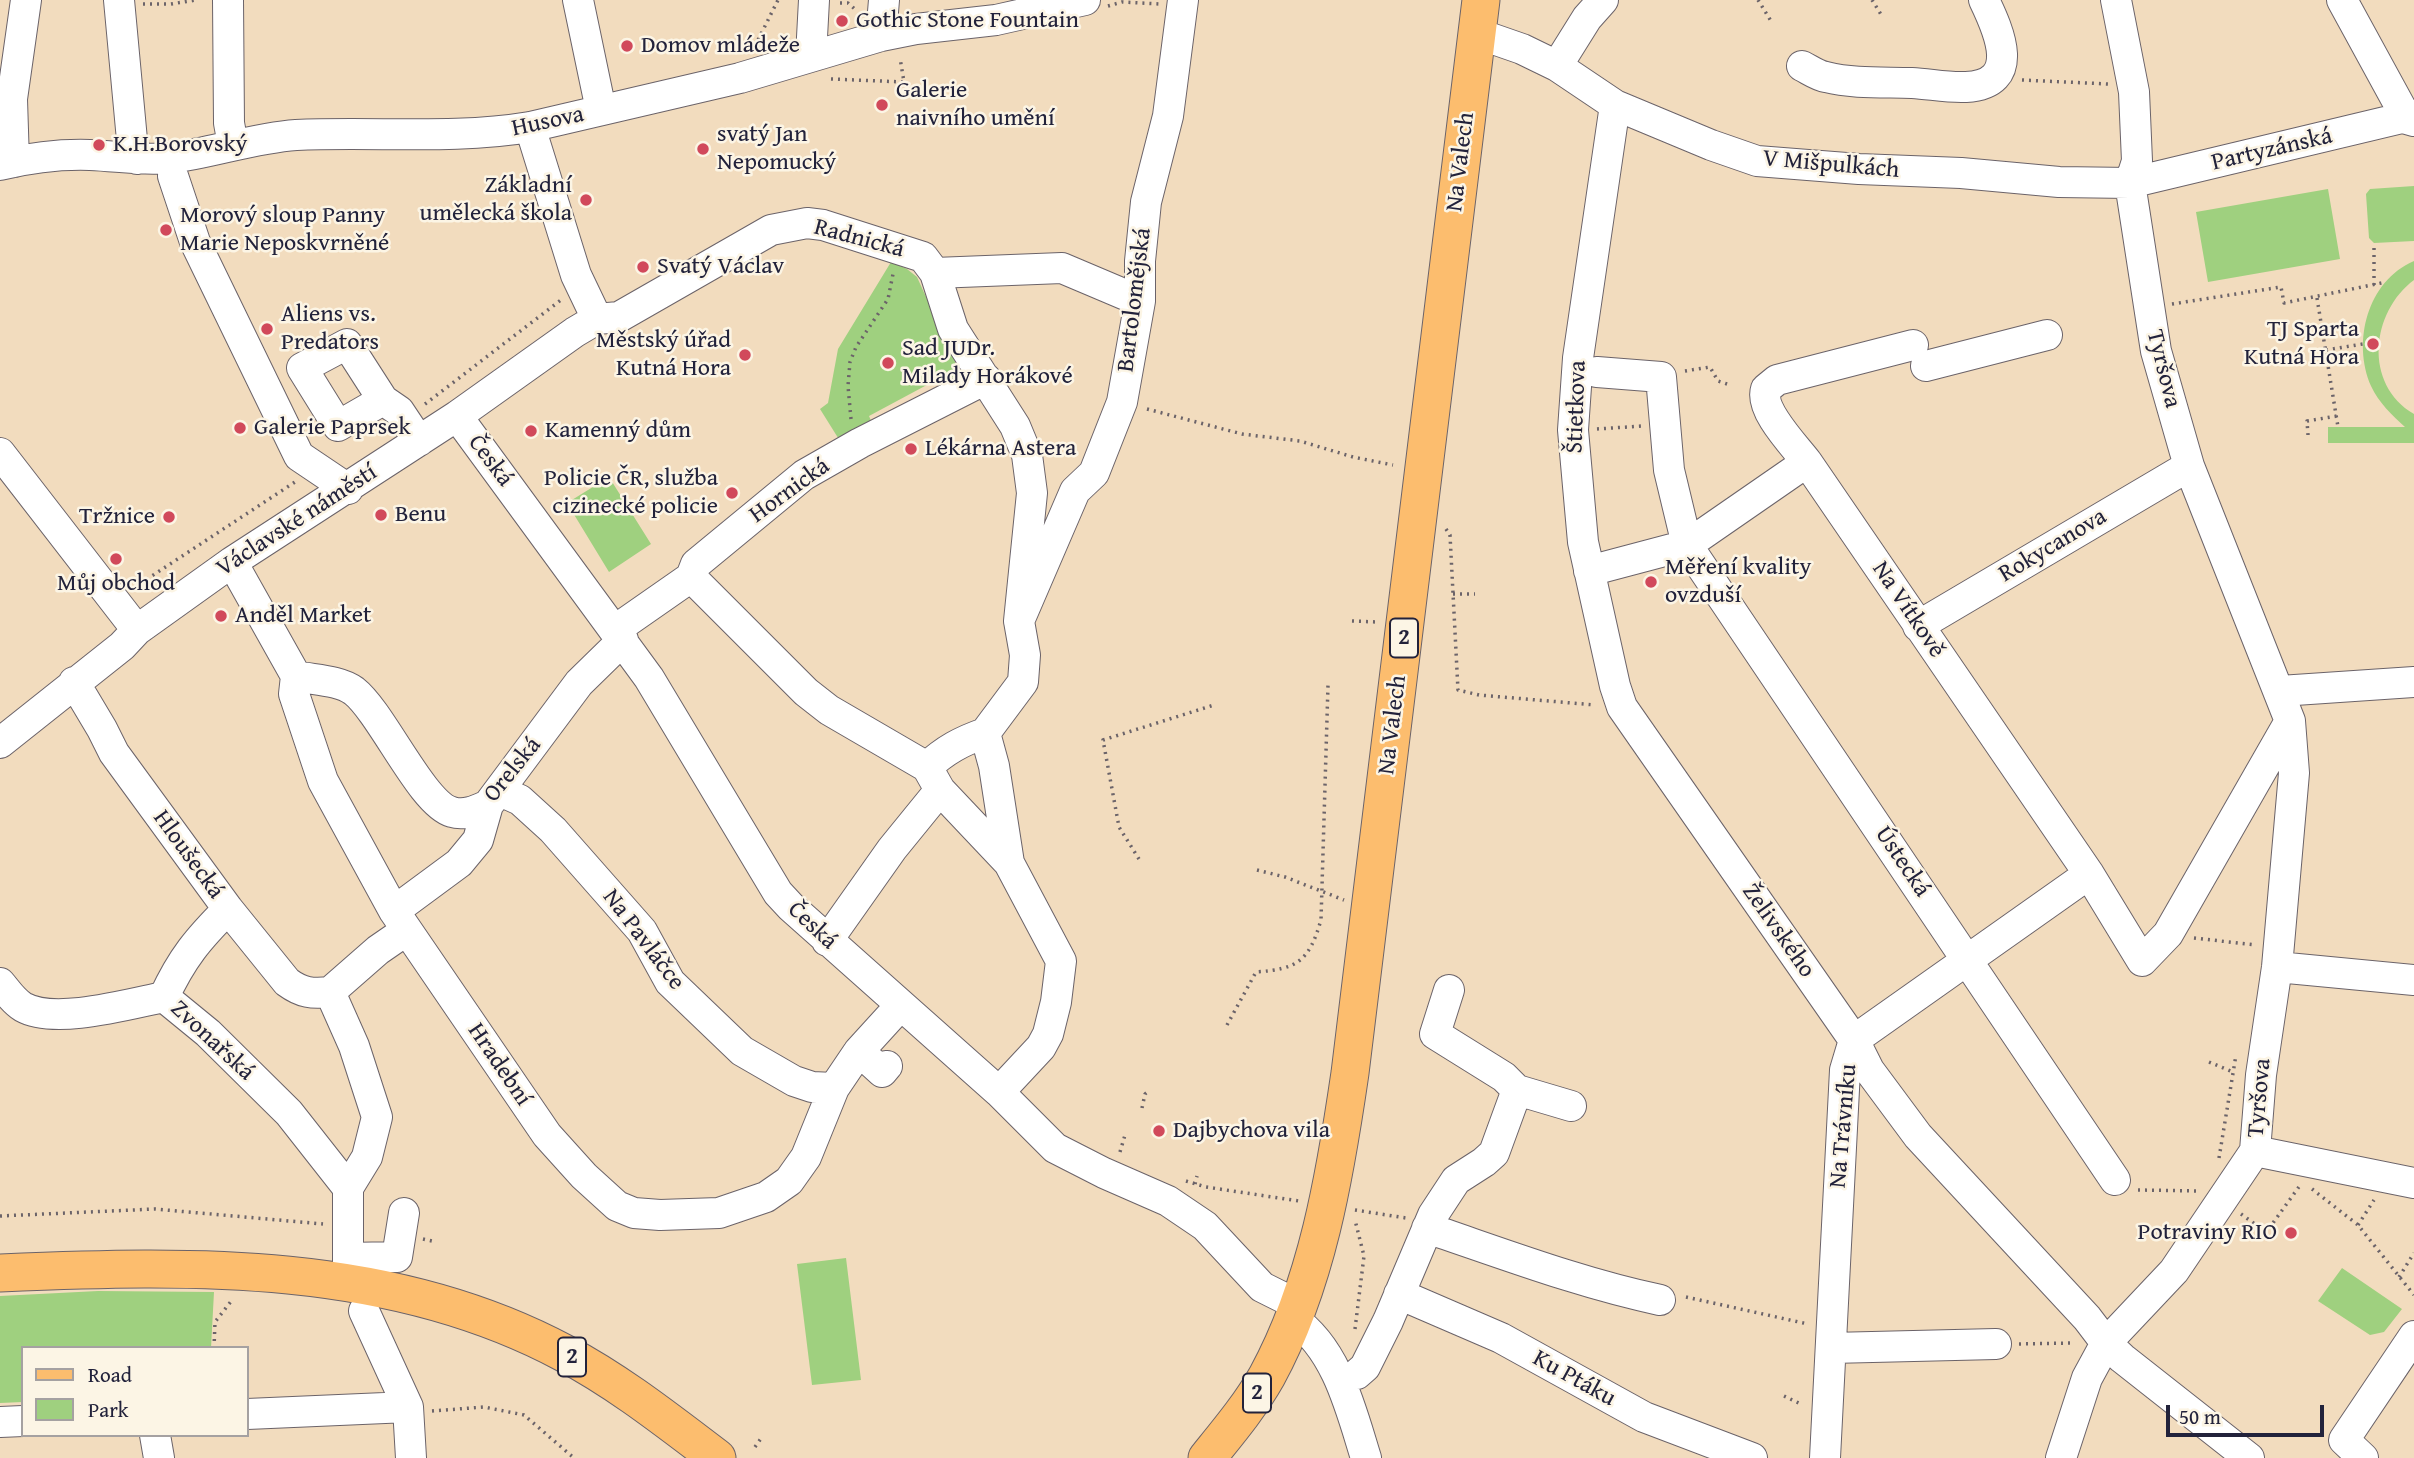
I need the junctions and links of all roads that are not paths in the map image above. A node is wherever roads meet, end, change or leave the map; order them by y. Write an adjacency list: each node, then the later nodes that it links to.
1 (26, 0): 24 (street)
2 (228, 0): 22 (street)
3 (578, 0): 19 (street)
4 (884, 0): 14 (street)
5 (1085, 0): 14 (street, Husova)
6 (1183, 0): 28 (street, Bartolomějská)
7 (1603, 0): 16 (street)
8 (1984, 0): 17 (street)
9 (2116, 0): 26 (street, Tyršova)
10 (2342, 0): 20 (street)
11 (119, 2): 23 (street)
12 (824, 3): 15 (street)
13 (1479, 17): 16 (street, V Mišpulkách); 90 (main road, Na Valech / 2)
14 (881, 36): 15 (street, Husova)
15 (811, 55): 19 (street, Husova)
16 (1557, 66): 18 (street, V Mišpulkách)
17 (1802, 66)
18 (1615, 104): 26 (street, V Mišpulkách); 44 (street, Štietkova)
19 (601, 110): 21 (street, Husova)
20 (2412, 118): 26 (street, Partyzánská)
21 (530, 127): 22 (street, Husova); 29 (street)
22 (233, 145): 23 (street, Husova)
23 (137, 159): 24 (street, Husova)
24 (7, 164)
25 (173, 176): 39 (street)
26 (2130, 183): 38 (street, Tyršova)
27 (935, 273): 28 (street); 29 (street, Radnická); 32 (street, Radnická)
28 (1140, 301): 40 (street, Bartolomějská)
29 (597, 319): 34 (street, Václavské náměstí)
30 (2047, 335): 37 (street, Na Vítkově)
31 (1597, 372): 42 (street, Ústecká)
32 (986, 379): 41 (street, Radnická); 45 (street, Hornická)
33 (391, 405): 35 (street)
34 (457, 416): 35 (street, Václavské náměstí); 49 (street, Česká)
35 (419, 441): 39 (street, Václavské náměstí)
36 (0, 453): 48 (street)
37 (1808, 462): 42 (street); 47 (street, Na Vítkově)
38 (2189, 466): 47 (street, Rokycanova); 53 (street, Tyršova)
39 (348, 489): 43 (street, Václavské náměstí)
40 (1075, 491): 41 (street); 46 (street, Bartolomějská)
41 (1032, 493): 46 (street, Radnická)
42 (1687, 545): 44 (street); 66 (street, Ústecká)
43 (232, 562): 48 (street, Václavské náměstí); 50 (street, Hradební)
44 (1589, 571): 54 (street, Štietkova)
45 (691, 577): 49 (street, Hornická); 58 (street)
46 (1019, 621): 56 (street)
47 (1918, 626): 61 (street, Na Vítkově)
48 (137, 630): 51 (street, Václavské náměstí)
49 (619, 635): 59 (street, Orelská); 64 (street, Česká)
50 (296, 676): 59 (street, Orelská); 63 (street, Hradební)
51 (74, 682): 57 (street, Václavské náměstí); 62 (street, Hloušecká)
52 (2414, 682): 53 (street)
53 (2280, 691): 55 (street, Tyršova)
54 (1622, 707): 73 (street, Želivského)
55 (2290, 720): 61 (street, Na Vítkově); 65 (street, Tyršova)
56 (985, 733): 58 (street); 60 (street)
57 (0, 743)
58 (934, 778): 60 (street); 64 (street)
59 (494, 798): 63 (street); 76 (street, Na Pavláčce)
60 (1009, 863): 78 (street)
61 (2089, 874): 66 (street, Na Trávníku)
62 (228, 909): 70 (street, Hloušecká); 71 (street)
63 (403, 917): 70 (street); 76 (street, Hradební)
64 (827, 941): 72 (street, Česká)
65 (2277, 958): 67 (street); 80 (street, Tyršova)
66 (1965, 960): 73 (street, Na Trávníku); 81 (street, Ústecká)
67 (2414, 981)
68 (0, 983): 71 (street, Zvonařská)
69 (1449, 990): 77 (street)
70 (330, 992): 83 (street)
71 (164, 997): 83 (street, Zvonařská)
72 (900, 1006): 74 (street, Hradební); 78 (street, Česká)
73 (1854, 1040): 92 (street, Želivského); 94 (street, Na Trávníku)
74 (859, 1051): 75 (street); 76 (street, Hradební)
75 (887, 1066)
76 (834, 1088)
77 (1517, 1090): 79 (street); 85 (street)
78 (999, 1092): 90 (street, Česká)
79 (1571, 1106)
80 (2255, 1151): 82 (street); 92 (street, Tyršova)
81 (2115, 1180)
82 (2414, 1183)
83 (348, 1188): 87 (street)
84 (404, 1213): 87 (street)
85 (1428, 1224): 88 (street); 89 (street)
86 (0, 1273): 87 (main road, 2)
87 (353, 1283): 96 (street); 104 (main road, 2)
88 (1399, 1294): 95 (street); 107 (street, Ku Ptáku)
89 (1660, 1300)
90 (1295, 1312): 105 (main road, 2); 106 (street, Česká)
91 (2414, 1336): 101 (street)
92 (2106, 1343): 109 (street, Tyršova); 110 (street, Želivského)
93 (1996, 1344): 94 (street)
94 (1831, 1348): 108 (street, Na Trávníku)
95 (1357, 1374)
96 (408, 1406): 97 (street); 103 (street)
97 (248, 1414)
98 (21, 1421): 99 (street)
99 (0, 1422)
100 (155, 1437): 102 (street)
101 (2354, 1449)
102 (159, 1458)
103 (411, 1458)
104 (717, 1458)
105 (1206, 1458)
106 (1366, 1458)
107 (1752, 1458)
108 (1825, 1458)
109 (2061, 1458)
110 (2249, 1458)

